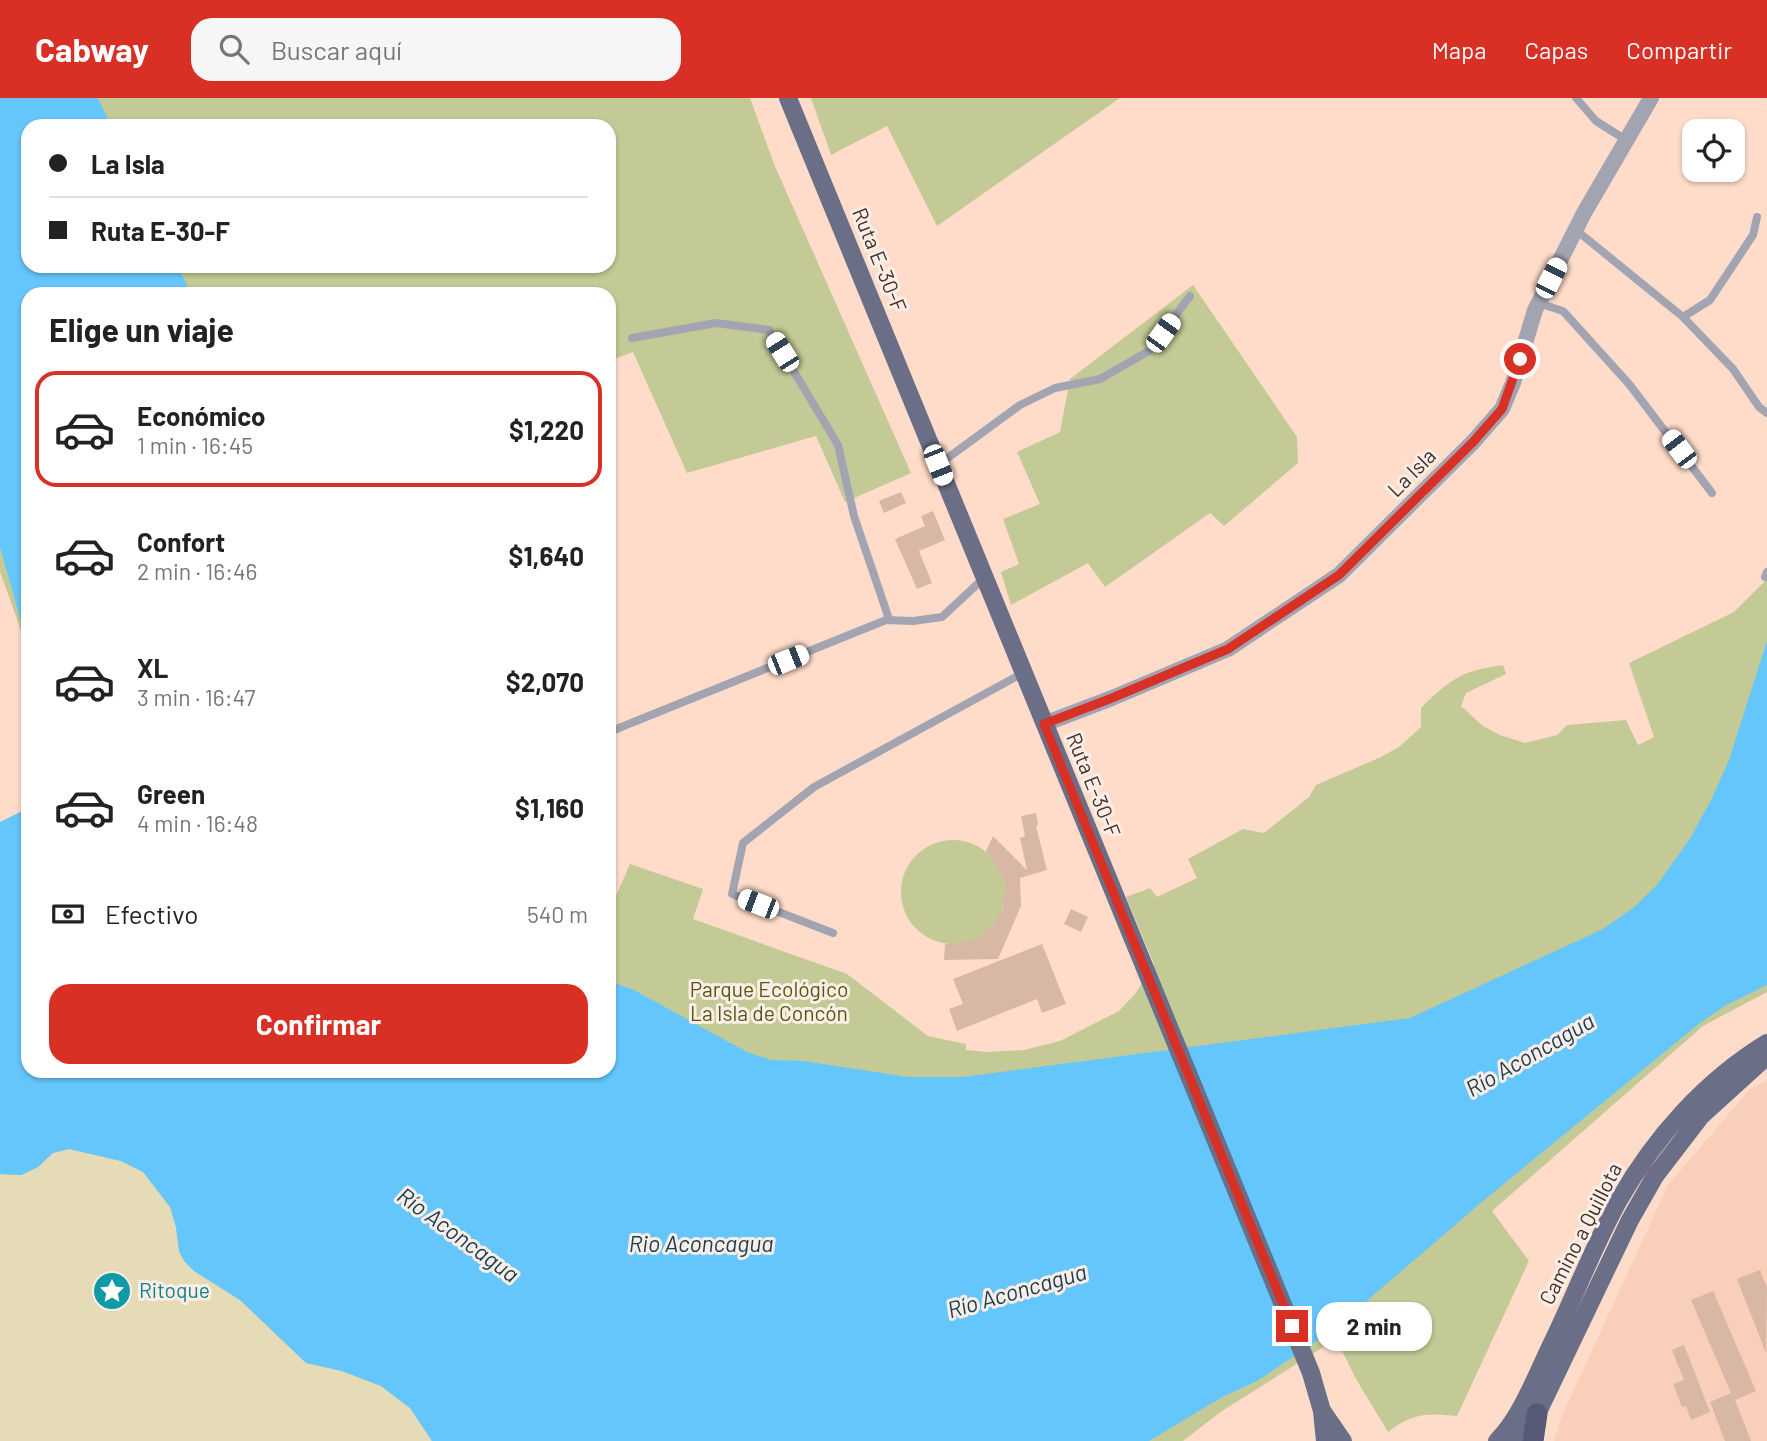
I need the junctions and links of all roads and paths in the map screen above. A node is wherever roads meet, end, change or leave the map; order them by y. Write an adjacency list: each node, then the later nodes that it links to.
1 (788, 98): 12 (main road, Ruta E-30-F)
2 (1576, 98): 4 (lane)
3 (1651, 98): 4 (street, La Isla)
4 (1626, 141): 6 (street, La Isla)
5 (1757, 217): 9 (lane)
6 (1576, 230): 8 (street, La Isla); 9 (lane)
7 (1190, 296): 12 (lane)
8 (1538, 303): 13 (lane); 17 (street, La Isla)
9 (1683, 317): 11 (lane)
10 (632, 338): 15 (lane)
11 (1767, 414)
12 (938, 465): 14 (main road, Ruta E-30-F)
13 (1713, 493)
14 (984, 578): 15 (lane); 16 (main road, Ruta E-30-F)
15 (889, 619): 18 (lane)
16 (1023, 673): 17 (main road, Ruta E-30-F); 19 (lane)
17 (1044, 724): 22 (main road, Ruta E-30-F)
18 (616, 729)
19 (833, 933)
20 (1767, 1044): 26 (main road, Camino a Quillota)
21 (1767, 1056): 23 (main road, Camino a Quillota)
22 (1322, 1411): 24 (main road, Ruta E-30-F); 25 (main road, Ruta E-30-F)
23 (1537, 1414): 27 (main road, Camino a Quillota); 28 (highway)
24 (1325, 1441)
25 (1343, 1441)
26 (1497, 1441)
27 (1518, 1441)
28 (1533, 1441)

